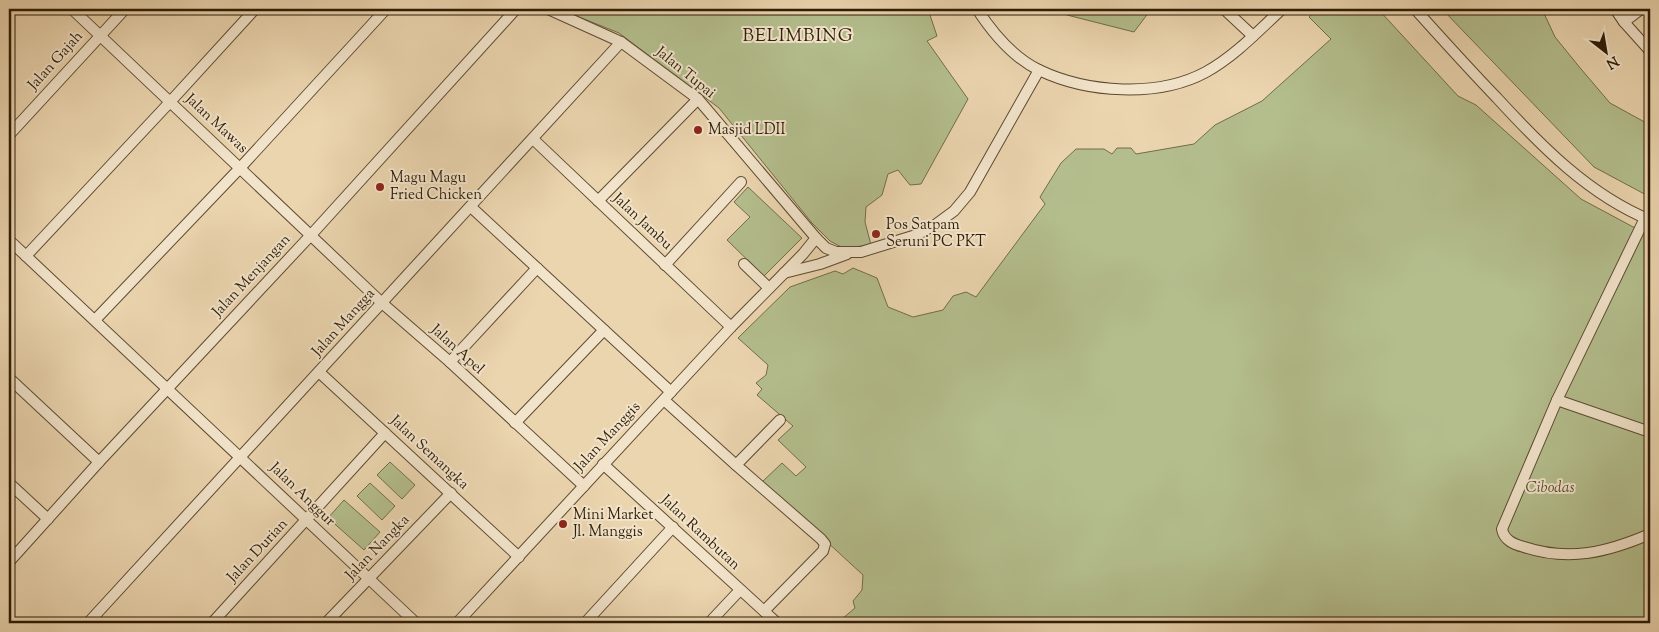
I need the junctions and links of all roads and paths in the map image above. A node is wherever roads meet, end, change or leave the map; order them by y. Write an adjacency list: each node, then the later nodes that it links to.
1 (72, 9): 14 (street, Jalan Mawas)
2 (125, 9): 14 (street, Jalan Gajah)
3 (255, 9): 20 (street)
4 (386, 9): 23 (street)
5 (516, 9): 28 (street, Jalan Menjangan)
6 (548, 9): 16 (street, Jalan Tupai)
7 (977, 9): 18 (street)
8 (1224, 9): 15 (street)
9 (1282, 9): 15 (street)
10 (1415, 9): 27 (street)
11 (1615, 9): 13 (street)
12 (1641, 9): 13 (street)
13 (1624, 22): 17 (street)
14 (100, 35): 20 (street, Jalan Mawas); 21 (street, Jalan Gajah)
15 (1253, 36): 18 (street)
16 (621, 42): 19 (street, Jalan Tupai); 22 (street, Jalan Mangga)
17 (1650, 51)
18 (1039, 70): 31 (street)
19 (698, 99): 25 (street); 29 (street, Jalan Tupai)
20 (170, 102): 23 (street, Jalan Mawas); 32 (street)
21 (9, 135)
22 (533, 139): 25 (street, Jalan Jambu); 26 (street, Jalan Mangga)
23 (240, 168): 28 (street, Jalan Mawas); 39 (street)
24 (741, 182): 34 (street)
25 (598, 201): 34 (street, Jalan Jambu)
26 (471, 207): 35 (street); 38 (street, Jalan Mangga)
27 (1648, 219): 47 (street)
28 (311, 235): 38 (street, Jalan Apel); 45 (street, Jalan Menjangan)
29 (816, 238): 31 (street, Jalan Tupai); 36 (street, Jalan Manggis)
30 (9, 240): 32 (street, Jalan Anggur)
31 (852, 252): 36 (street, Jalan Manggis)
32 (26, 256): 39 (street, Jalan Anggur)
33 (744, 264): 37 (street)
34 (665, 265): 40 (street, Jalan Jambu)
35 (537, 268): 41 (street); 42 (street)
36 (783, 274): 37 (street, Jalan Manggis)
37 (769, 288): 40 (street, Jalan Manggis)
38 (382, 303): 42 (street, Jalan Apel); 43 (street, Jalan Mangga)
39 (95, 320): 45 (street, Jalan Anggur)
40 (731, 327): 46 (street, Jalan Manggis)
41 (604, 330): 46 (street); 49 (street)
42 (450, 362): 49 (street, Jalan Apel)
43 (319, 372): 50 (street, Jalan Semangka); 52 (street, Jalan Mangga)
44 (9, 378): 53 (street)
45 (167, 388): 52 (street, Jalan Anggur); 53 (street, Jalan Menjangan)
46 (667, 396): 54 (street, Jalan Manggis); 55 (street)
47 (1557, 400): 51 (street); 62 (street)
48 (780, 420): 55 (street)
49 (515, 423): 57 (street, Jalan Apel)
50 (385, 432): 58 (street, Jalan Semangka); 60 (street, Jalan Durian)
51 (1650, 432)
52 (240, 457): 60 (street, Jalan Anggur); 68 (street, Jalan Mangga)
53 (99, 462): 59 (street, Jalan Menjangan)
54 (603, 464): 57 (street, Jalan Manggis); 61 (street, Jalan Rambutan)
55 (736, 465): 67 (street)
56 (9, 483): 59 (street)
57 (584, 486): 63 (street, Jalan Manggis)
58 (450, 493): 63 (street, Jalan Semangka); 65 (street, Jalan Nangka)
59 (48, 519): 64 (street, Jalan Menjangan)
60 (307, 521): 65 (street, Jalan Anggur); 69 (street, Jalan Durian)
61 (673, 527): 66 (street, Jalan Rambutan); 73 (street)
62 (1650, 534)
63 (518, 556): 72 (street, Jalan Manggis)
64 (9, 562)
65 (369, 579): 70 (street, Jalan Nangka); 71 (street, Jalan Anggur)
66 (740, 590): 67 (street, Jalan Rambutan); 74 (street)
67 (764, 611): 75 (street, Jalan Rambutan)
68 (88, 623)
69 (212, 623)
70 (326, 623)
71 (416, 623)
72 (457, 623)
73 (584, 623)
74 (709, 623)
75 (777, 623)

